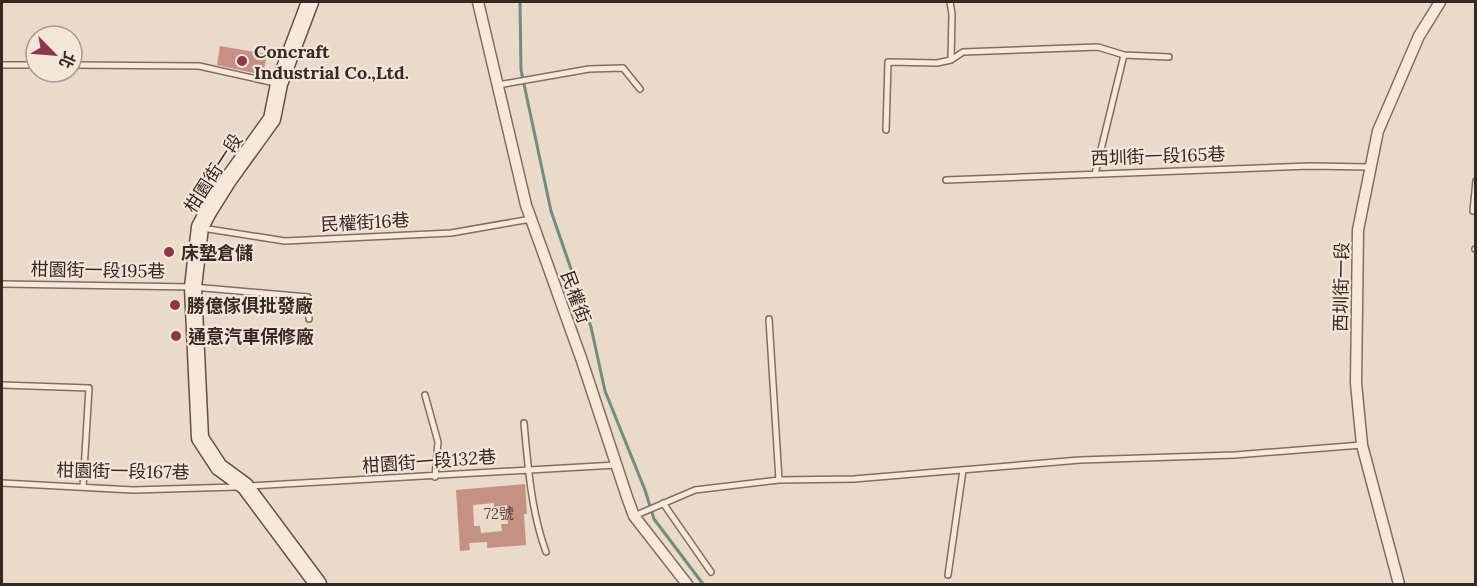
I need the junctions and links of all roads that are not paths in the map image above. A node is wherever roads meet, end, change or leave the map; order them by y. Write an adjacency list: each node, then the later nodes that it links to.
1 (310, 2): 11 (street, 柑園街一段)
2 (478, 2): 12 (street, 民權街)
3 (950, 2): 7 (lane)
4 (1440, 2): 15 (street, 西圳街一段)
5 (1124, 55): 6 (lane); 7 (lane); 16 (lane)
6 (1169, 57)
7 (951, 60): 14 (lane)
8 (2, 65): 9 (lane)
9 (24, 65)
10 (84, 65): 11 (lane)
11 (279, 84): 21 (street, 柑園街一段)
12 (498, 85): 13 (lane); 20 (street, 民權街)
13 (640, 89)
14 (886, 130)
15 (1371, 167): 16 (lane, 西圳街一段165巷); 29 (street, 西圳街一段)
16 (1095, 174): 17 (lane, 西圳街一段165巷)
17 (946, 180)
18 (1476, 181): 19 (lane)
19 (1474, 211)
20 (531, 219): 21 (lane, 民權街16巷); 30 (street, 民權街)
21 (200, 227): 23 (street, 柑園街一段)
22 (2, 284): 23 (lane, 柑園街一段195巷)
23 (193, 287): 24 (lane, 柑園街一段195巷); 36 (street, 柑園街一段)
24 (309, 319)
25 (768, 319): 34 (lane)
26 (2, 386): 37 (lane)
27 (426, 395): 33 (lane)
28 (524, 423): 31 (lane)
29 (1362, 445): 32 (lane); 45 (street, 西圳街一段)
30 (616, 465): 31 (lane, 柑園街一段132巷); 39 (street, 民權街)
31 (528, 469): 33 (lane, 柑園街一段132巷); 40 (lane)
32 (963, 470): 34 (lane); 42 (lane)
33 (435, 477): 36 (lane, 柑園街一段132巷)
34 (779, 480): 38 (lane)
35 (2, 483): 37 (lane, 柑園街一段167巷)
36 (245, 486): 37 (lane, 柑園街一段167巷); 43 (street, 柑園街一段)
37 (83, 487)
38 (663, 503): 39 (lane); 41 (lane)
39 (634, 516): 44 (street, 民權街)
40 (546, 552)
41 (711, 572)
42 (948, 575)
43 (318, 585)
44 (687, 585)
45 (1399, 585)

